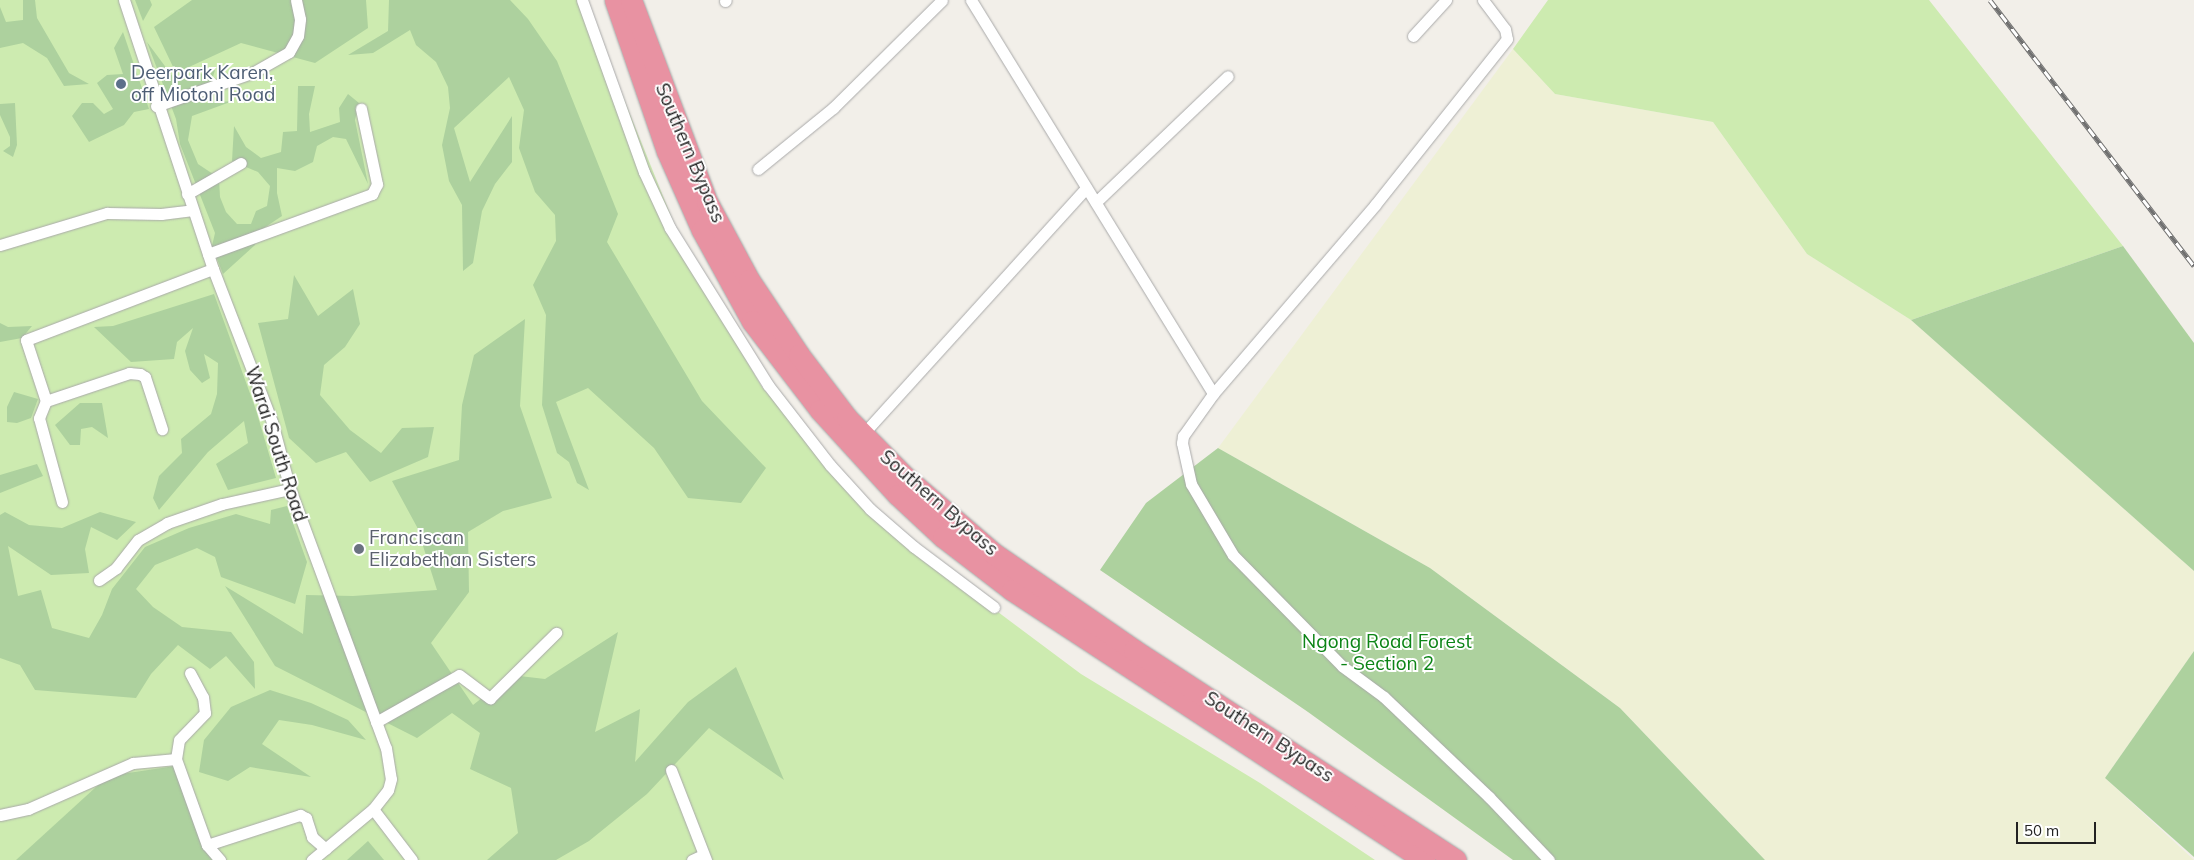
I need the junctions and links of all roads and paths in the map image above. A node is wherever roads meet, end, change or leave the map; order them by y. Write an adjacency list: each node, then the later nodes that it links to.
1 (124, 0): 12 (street, Warai South Road)
2 (296, 0): 12 (street)
3 (582, 0): 30 (street)
4 (615, 0): 45 (highway, Southern Bypass)
5 (631, 0): 26 (highway, Southern Bypass)
6 (942, 0): 15 (street)
7 (971, 0): 16 (street)
8 (1446, 0): 10 (street)
9 (1483, 0): 23 (street)
10 (1413, 36)
11 (1228, 76): 18 (street)
12 (156, 106): 17 (street, Warai South Road)
13 (362, 109): 21 (street)
14 (241, 163): 17 (street)
15 (758, 169)
16 (1086, 188): 18 (street); 26 (street)
17 (187, 194): 19 (street, Warai South Road)
18 (1096, 202): 23 (street)
19 (193, 210): 20 (street); 21 (street, Warai South Road)
20 (0, 245)
21 (208, 254): 22 (street, Warai South Road)
22 (213, 269): 24 (street); 27 (street, Warai South Road)
23 (1213, 394): 47 (street)
24 (46, 401): 25 (street); 28 (street)
25 (162, 429)
26 (863, 434): 46 (highway, Southern Bypass)
27 (290, 489): 29 (street); 33 (street, Warai South Road)
28 (62, 502)
29 (99, 580)
30 (994, 607)
31 (556, 634): 33 (street)
32 (190, 673): 34 (street)
33 (376, 722): 36 (street, Warai South Road)
34 (176, 759): 37 (street); 38 (street)
35 (671, 770): 40 (street)
36 (373, 809): 39 (street, Warai South Road); 43 (street)
37 (0, 815)
38 (207, 845): 39 (street); 41 (street)
39 (326, 849): 42 (street, Warai South Road)
40 (705, 858): 44 (street)
41 (220, 860)
42 (312, 860)
43 (412, 860)
44 (692, 860)
45 (1424, 860)
46 (1456, 860)
47 (1549, 860)

